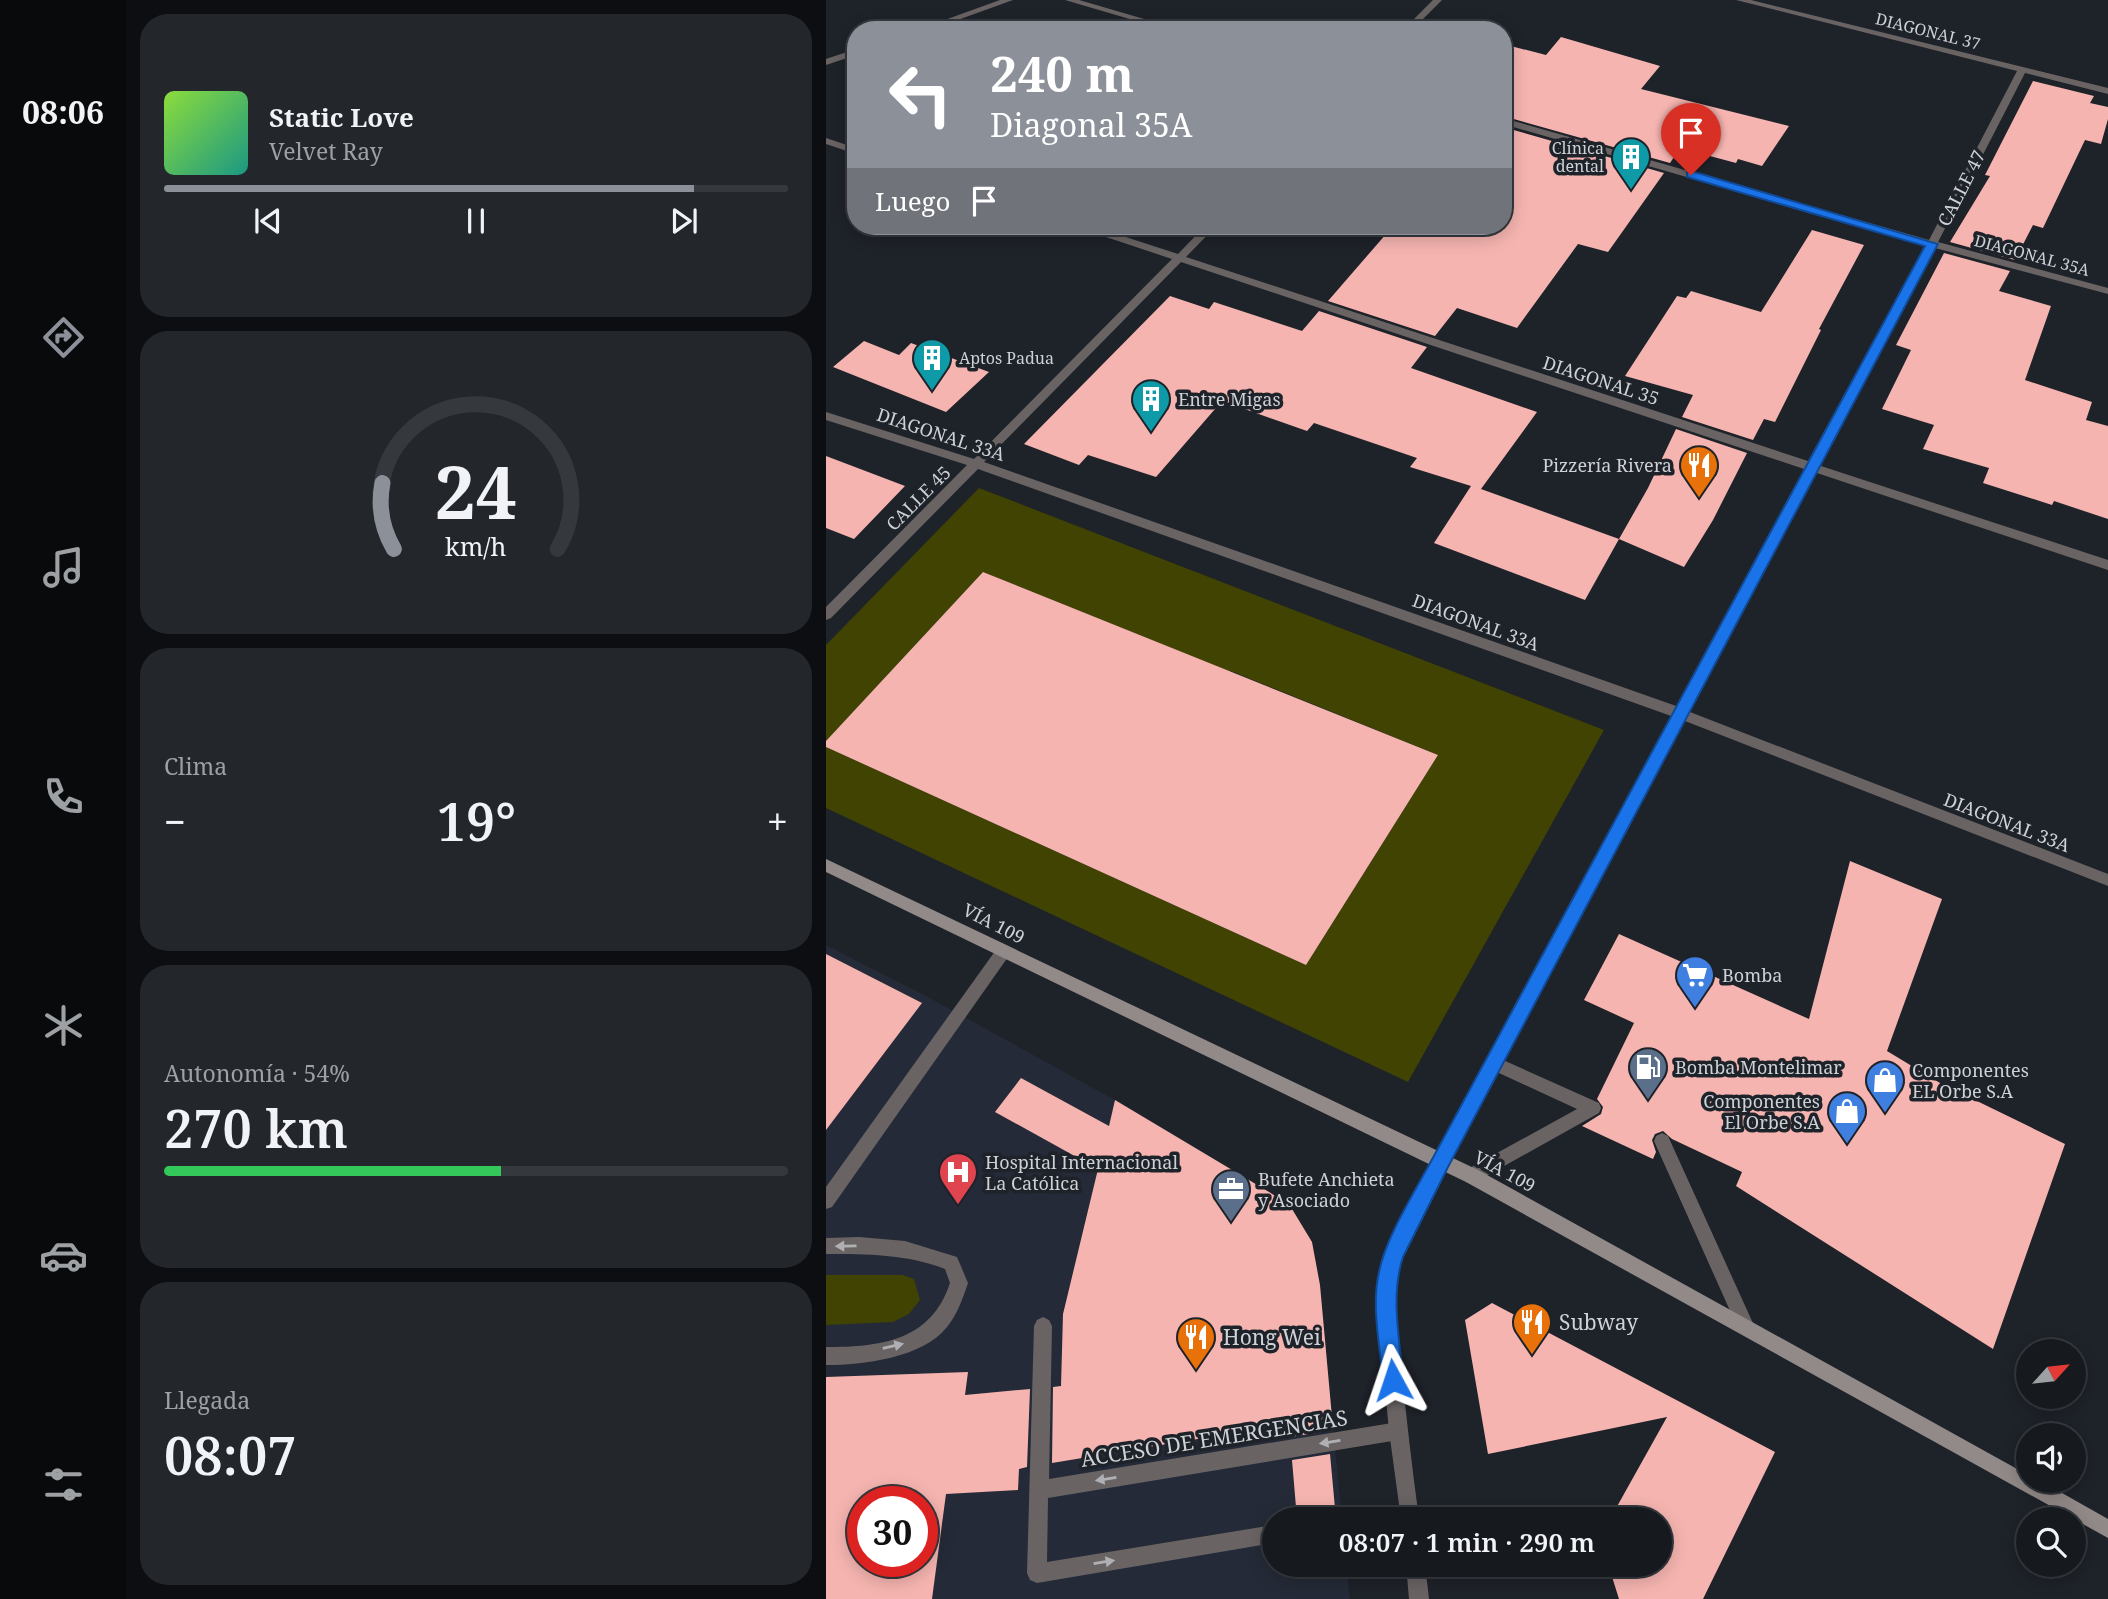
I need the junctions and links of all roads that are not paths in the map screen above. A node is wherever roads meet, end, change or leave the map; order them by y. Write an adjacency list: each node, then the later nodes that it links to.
1 (1009, 0): 5 (street)
2 (1069, 0): 6 (street)
3 (1438, 0): 7 (street)
4 (1740, 0): 10 (street, DIAGONAL 37)
5 (947, 21)
6 (1145, 21)
7 (1417, 21)
8 (847, 55): 9 (street)
9 (826, 62)
10 (2022, 71): 11 (street, DIAGONAL 37); 17 (street, CALLE 47)
11 (2108, 91)
12 (1512, 124): 17 (street, DIAGONAL 35A)
13 (826, 141): 14 (street)
14 (847, 148)
15 (1111, 235): 18 (street, DIAGONAL 35)
16 (1202, 235): 18 (street, CALLE 45)
17 (1932, 244): 19 (street, DIAGONAL 35A); 22 (street, CALLE 47)
18 (1180, 257): 21 (street, CALLE 45); 22 (street, DIAGONAL 35)
19 (2108, 291)
20 (826, 416): 21 (street, DIAGONAL 33A)
21 (977, 464): 24 (street, CALLE 45); 25 (street, DIAGONAL 33A)
22 (1810, 468): 23 (street, DIAGONAL 35); 25 (street, CALLE 47)
23 (2108, 565)
24 (826, 615)
25 (1682, 714): 27 (street, DIAGONAL 33A); 29 (street, CALLE 47)
26 (826, 865): 28 (main road, VÍA 109)
27 (2108, 880)
28 (1003, 953): 31 (main road, VÍA 109); 33 (street)
29 (1494, 1063): 31 (street, CALLE 47); 32 (street)
30 (1662, 1141): 36 (street)
31 (1441, 1161): 32 (main road, VÍA 109); 38 (street, CALLE 47)
32 (1472, 1176): 36 (main road, VÍA 109)
33 (826, 1200)
34 (826, 1246): 37 (street, one-way to 34)
35 (1043, 1326): 39 (street)
36 (1746, 1327): 41 (main road, VÍA 109)
37 (826, 1356)
38 (1398, 1431): 39 (street, ACCESO DE EMERGENCIAS, one-way to 39); 40 (street, CALLE 47)
39 (1038, 1490): 42 (street, one-way to 42)
40 (1408, 1507)
41 (2108, 1529)
42 (1262, 1536)
43 (1416, 1577): 44 (street)
44 (1419, 1599)

